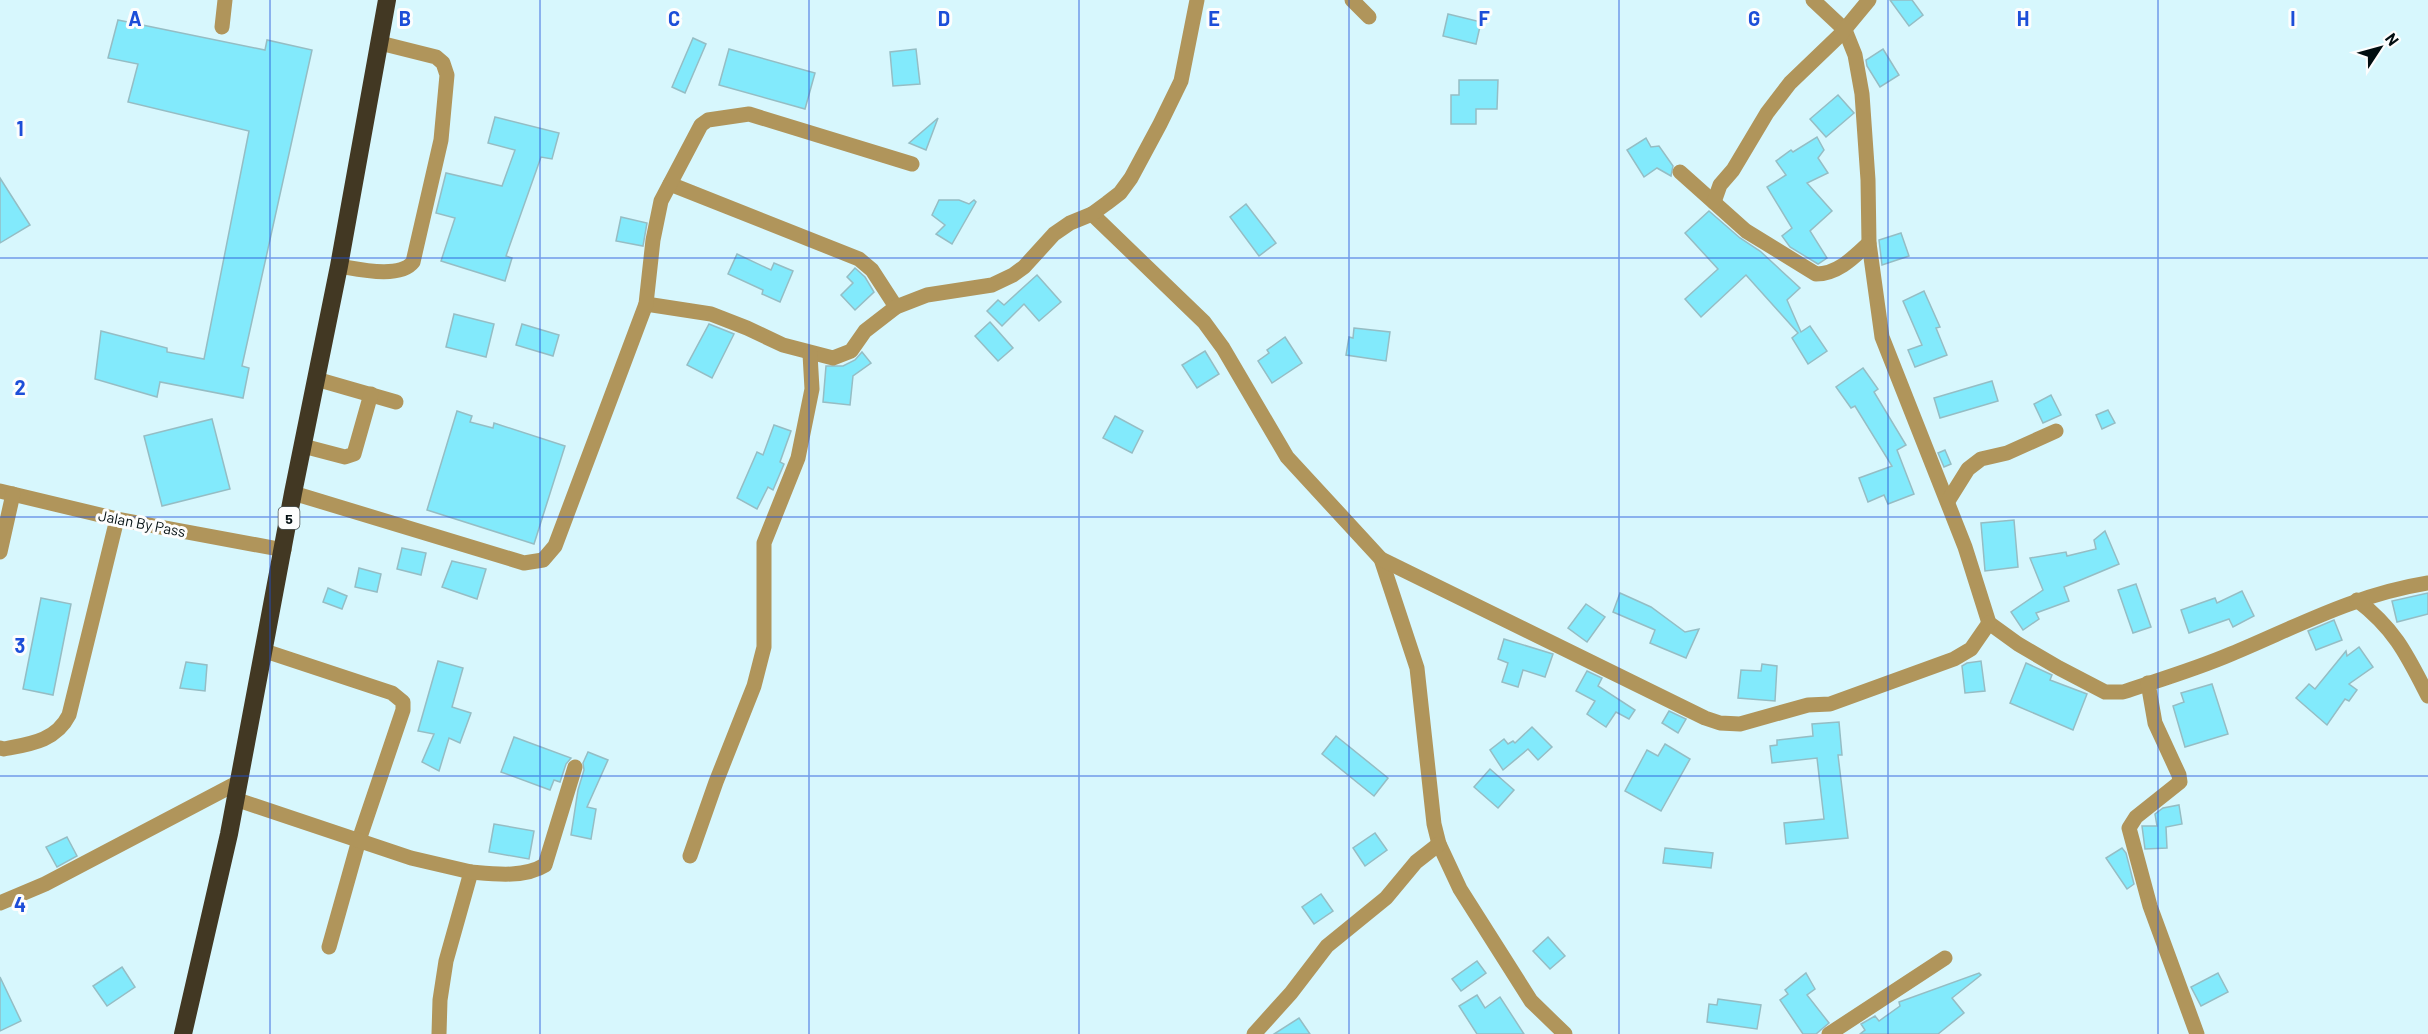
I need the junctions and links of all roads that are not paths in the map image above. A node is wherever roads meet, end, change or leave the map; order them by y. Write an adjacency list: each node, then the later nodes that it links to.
1 (225, 0): 8 (street)
2 (387, 0): 10 (highway, 5)
3 (1197, 0): 15 (street)
4 (1352, 0): 7 (street)
5 (1813, 0): 9 (street)
6 (1869, 0): 9 (street)
7 (1369, 17)
8 (222, 27)
9 (1845, 30): 14 (street); 16 (street)
10 (380, 43): 17 (highway, 5); 17 (street)
11 (912, 164): 13 (street)
12 (1680, 172): 14 (street)
13 (670, 184): 18 (street); 19 (street)
14 (1714, 202): 16 (street)
15 (1092, 214): 19 (street); 32 (street)
16 (1869, 243): 28 (street)
17 (339, 266): 21 (highway, 5)
18 (646, 304): 20 (street); 27 (street)
19 (896, 307): 20 (street)
20 (810, 354): 44 (street)
21 (316, 379): 22 (street); 25 (highway, 5)
22 (371, 394): 23 (street); 25 (street)
23 (396, 402)
24 (2056, 431): 28 (street)
25 (303, 446): 27 (highway, 5)
26 (7, 492): 29 (street, Jalan By Pass); 31 (street)
27 (293, 493): 30 (highway, 5)
28 (1948, 501): 35 (street)
29 (117, 519): 30 (street, Jalan By Pass); 39 (street)
30 (284, 550): 36 (highway, 5)
31 (0, 552)
32 (1382, 559): 35 (street); 43 (street)
33 (2428, 583): 34 (street)
34 (2357, 600): 37 (street); 38 (street)
35 (1989, 623): 37 (street)
36 (265, 651): 41 (highway, 5); 42 (street)
37 (2148, 683): 54 (street)
38 (2428, 696)
39 (0, 748)
40 (575, 767): 45 (street)
41 (237, 790): 42 (street); 46 (street); 49 (highway, 5)
42 (359, 840): 45 (street); 47 (street)
43 (1439, 844): 51 (street); 52 (street)
44 (690, 856)
45 (471, 872): 50 (street)
46 (0, 903)
47 (329, 947)
48 (1945, 958): 53 (street)
49 (183, 1034)
50 (439, 1034)
51 (1254, 1034)
52 (1565, 1034)
53 (1829, 1034)
54 (2197, 1034)

